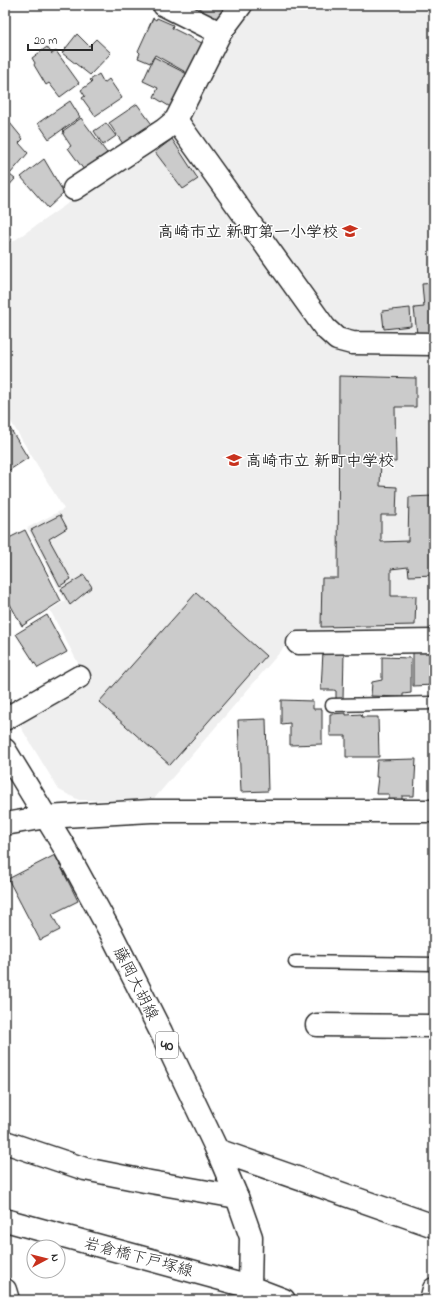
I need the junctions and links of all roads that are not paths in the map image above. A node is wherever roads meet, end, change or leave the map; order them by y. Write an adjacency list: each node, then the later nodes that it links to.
1 (164, 5): 3 (street)
2 (241, 5): 3 (street)
3 (220, 33): 4 (street)
4 (176, 120): 5 (street); 6 (street)
5 (74, 189)
6 (434, 344)
7 (434, 641): 8 (street)
8 (298, 643)
9 (79, 677): 12 (street)
10 (434, 703): 11 (lane)
11 (332, 705)
12 (5, 719)
13 (5, 750): 15 (street, 藤岡大胡線 / 40)
14 (434, 811): 15 (street)
15 (46, 817): 16 (street); 22 (street, 藤岡大胡線 / 40)
16 (5, 824)
17 (296, 962): 18 (lane)
18 (434, 964)
19 (317, 1025): 20 (street)
20 (434, 1026)
21 (5, 1142): 23 (street)
22 (217, 1150): 23 (street, 藤岡大胡線 / 40); 25 (street)
23 (237, 1197): 26 (street, 藤岡大胡線 / 40)
24 (5, 1220): 26 (street, 岩倉橋下戸塚線)
25 (434, 1226)
26 (250, 1286): 30 (street)
27 (434, 1289): 31 (street)
28 (5, 1290): 29 (street)
29 (8, 1300)
30 (284, 1300)
31 (431, 1300)

